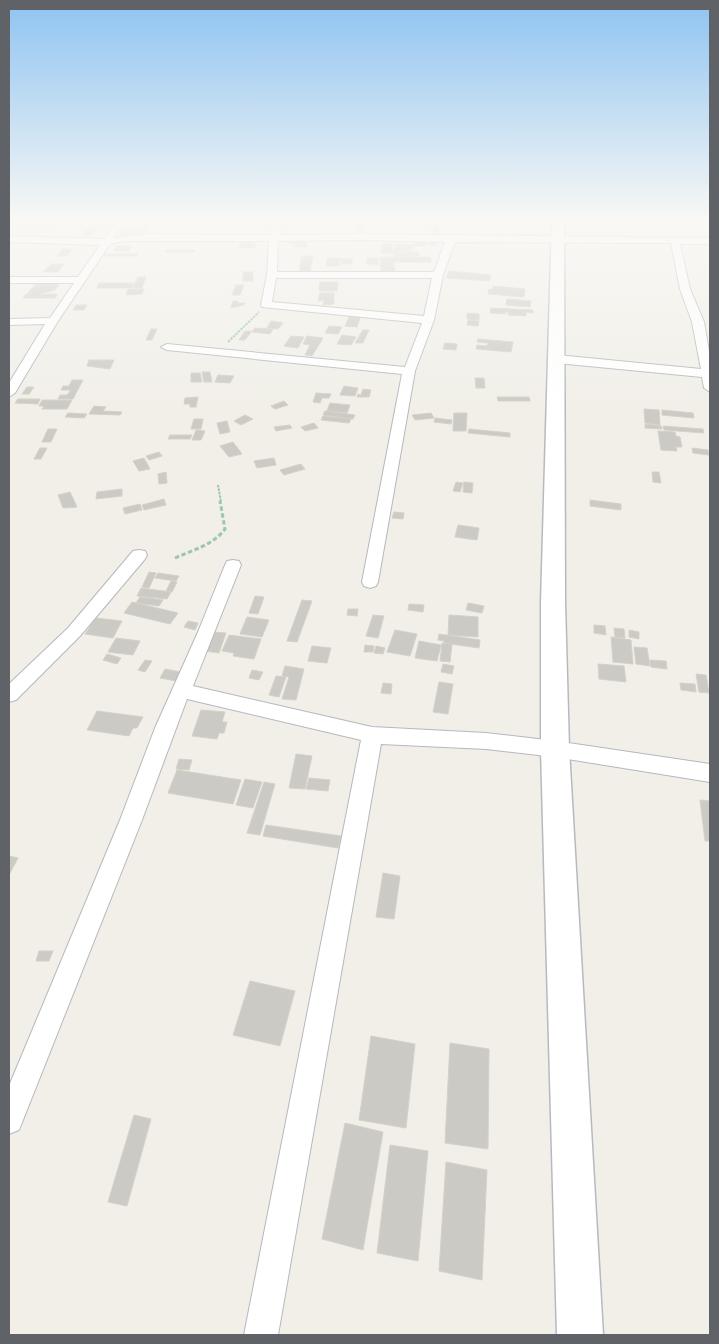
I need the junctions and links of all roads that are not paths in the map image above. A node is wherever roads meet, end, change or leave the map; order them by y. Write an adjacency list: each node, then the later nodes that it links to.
1 (80, 282): 7 (street)
2 (271, 282): 6 (street)
3 (436, 282): 6 (street)
4 (558, 282): 12 (street)
5 (683, 282): 9 (street)
6 (428, 320): 13 (street)
7 (53, 321): 8 (street); 16 (street)
8 (9, 322)
9 (698, 322): 10 (street); 14 (street)
10 (710, 322)
11 (167, 347): 13 (street)
12 (557, 359): 14 (street); 23 (street)
13 (409, 371): 19 (street)
14 (708, 374): 15 (street)
15 (710, 388)
16 (9, 393)
17 (139, 555): 21 (street)
18 (233, 565): 20 (street)
19 (370, 582)
20 (181, 690): 22 (street); 25 (street)
21 (9, 696)
22 (372, 734): 23 (street); 26 (street)
23 (555, 749): 24 (street); 27 (street)
24 (710, 773)
25 (9, 1120)
26 (261, 1335)
27 (580, 1335)

